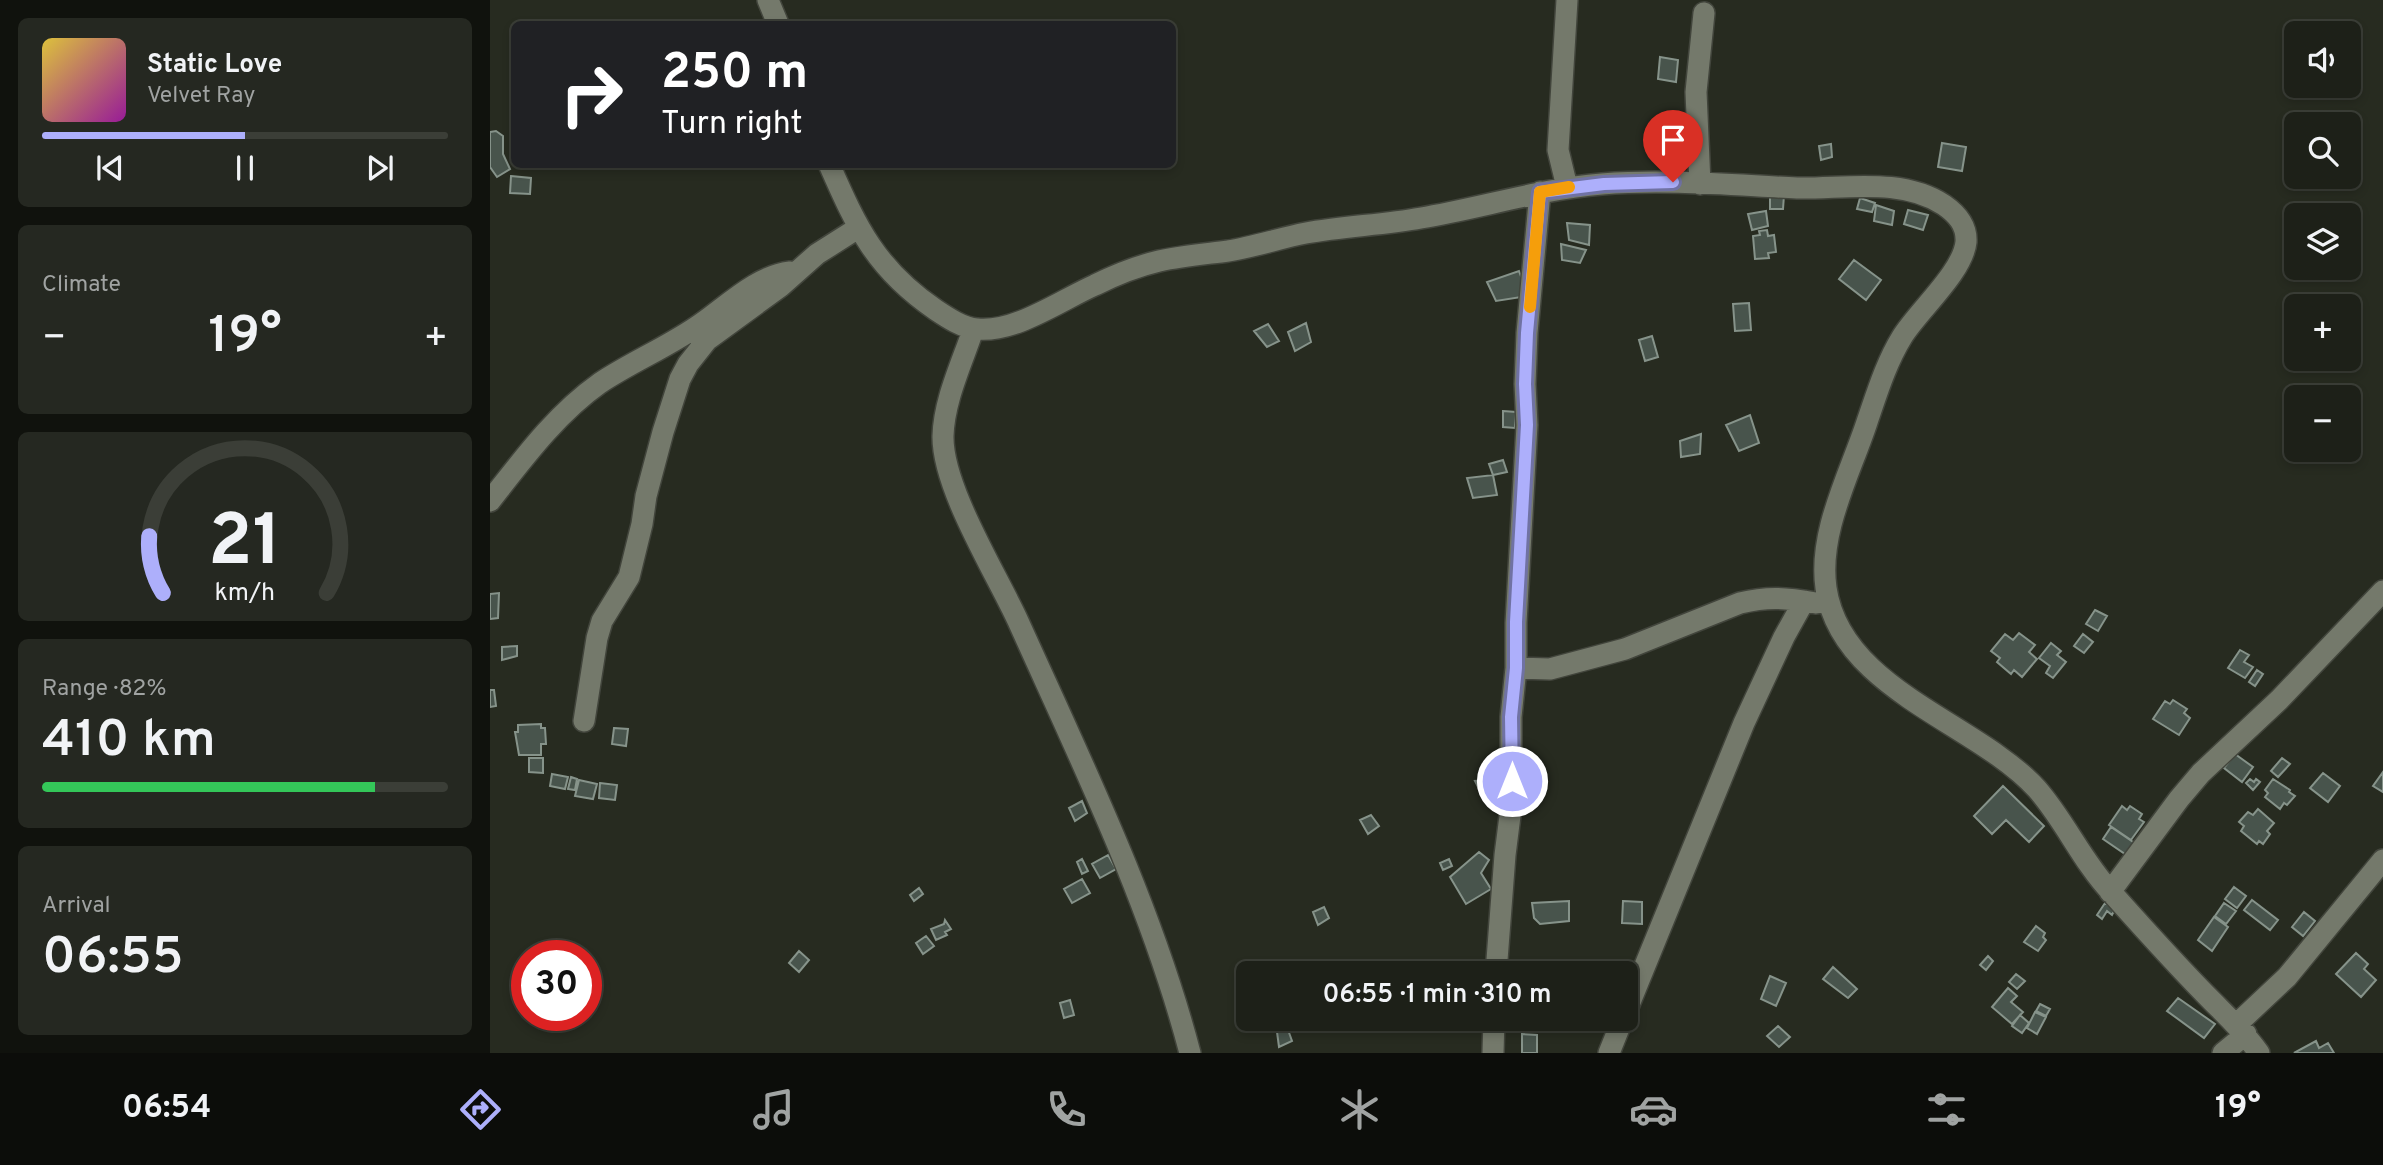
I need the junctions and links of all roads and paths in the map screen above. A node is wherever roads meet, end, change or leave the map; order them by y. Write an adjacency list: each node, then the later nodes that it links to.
1 (768, 0): 4 (street)
2 (1567, 0): 7 (street)
3 (1704, 13): 6 (street)
4 (777, 21)
5 (830, 168): 9 (street)
6 (1700, 184): 7 (street); 15 (street)
7 (1567, 187): 8 (street)
8 (1540, 192): 11 (street); 16 (street)
9 (858, 228): 10 (street); 11 (street)
10 (796, 271): 12 (street); 17 (street)
11 (973, 330): 25 (street)
12 (490, 501)
13 (2383, 591): 19 (street)
14 (1804, 601): 15 (street); 16 (street); 21 (street)
15 (1829, 603): 19 (street)
16 (1516, 668): 20 (street)
17 (583, 721)
18 (2383, 860): 22 (street)
19 (2110, 892): 22 (street)
20 (1497, 961)
21 (1638, 983)
22 (2241, 1029): 28 (street); 29 (street)
23 (1494, 1031): 26 (street)
24 (1618, 1031): 27 (street)
25 (1190, 1053)
26 (1493, 1053)
27 (1609, 1053)
28 (2222, 1053)
29 (2259, 1053)

